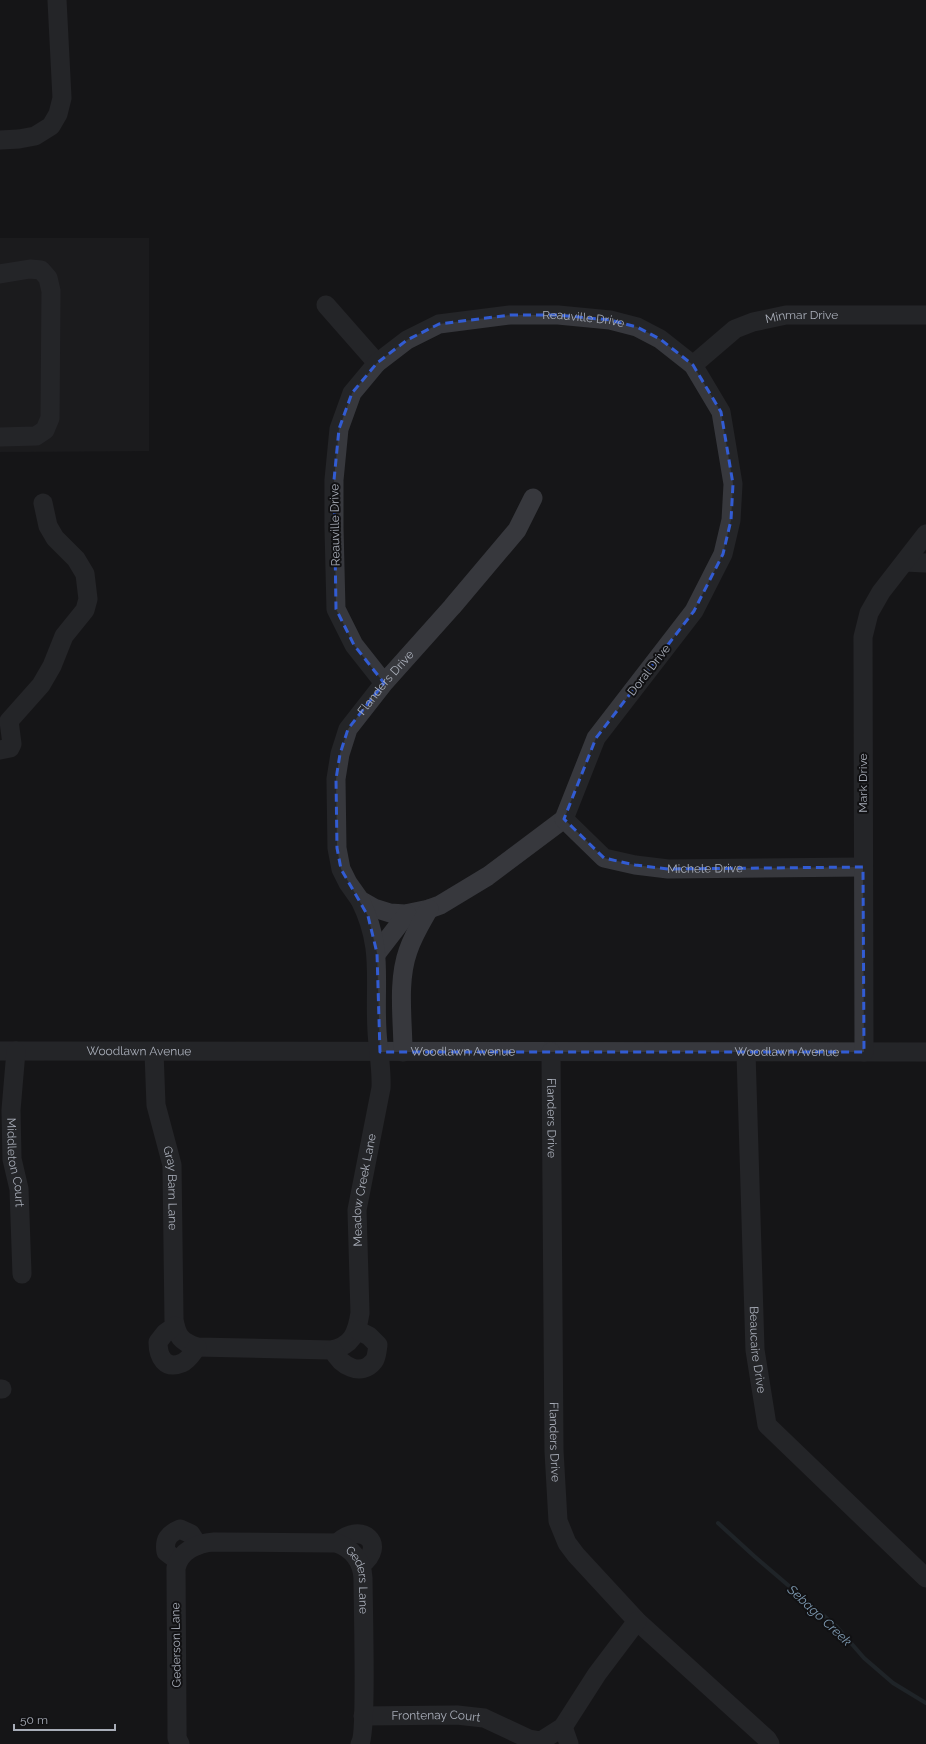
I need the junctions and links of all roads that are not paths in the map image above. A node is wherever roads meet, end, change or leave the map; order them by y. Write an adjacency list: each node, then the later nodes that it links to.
1 (57, 0): 2 (street)
2 (0, 140)
3 (0, 274): 8 (street)
4 (326, 306): 6 (street)
5 (926, 315): 7 (street, Minmar Drive)
6 (377, 363): 7 (street, Reauville Drive); 14 (street, Reauville Drive)
7 (693, 365): 16 (street, Doral Drive)
8 (0, 437)
9 (534, 498): 14 (street, Flanders Drive)
10 (43, 503): 15 (street)
11 (926, 534): 12 (street, Mark Drive)
12 (905, 562): 13 (street); 17 (street, Mark Drive)
13 (926, 563)
14 (384, 683): 18 (street, Flanders Drive)
15 (0, 750)
16 (564, 819): 17 (street, Michele Drive); 19 (street)
17 (862, 867): 27 (street, Mark Drive)
18 (360, 900): 20 (street, Flanders Drive); 21 (street, Flanders Drive)
19 (429, 910): 20 (street, Flanders Drive); 25 (street)
20 (406, 914): 21 (street)
21 (377, 953): 24 (street, Flanders Drive)
22 (8, 1051): 23 (street, Woodlawn Avenue); 30 (street, Middleton Court)
23 (154, 1052): 24 (street, Woodlawn Avenue); 31 (street, Gray Barn Lane)
24 (380, 1052): 25 (street, Woodlawn Avenue); 32 (street, Meadow Creek Lane)
25 (403, 1052): 26 (street, Woodlawn Avenue)
26 (551, 1052): 29 (street, Woodlawn Avenue); 37 (street, Flanders Drive)
27 (864, 1052): 28 (street, Woodlawn Avenue); 29 (street, Woodlawn Avenue)
28 (926, 1052)
29 (746, 1053): 36 (street, Beaucaire Drive)
30 (22, 1274)
31 (175, 1326): 33 (street, Gray Barn Lane); 33 (street)
32 (357, 1330): 34 (street, Meadow Creek Lane); 34 (street)
33 (197, 1347): 34 (street)
34 (333, 1350)
35 (187, 1553): 38 (street, Geders Lane); 41 (street, Gederson Lane)
36 (926, 1578)
37 (637, 1621): 39 (street, Frontenay Court); 43 (street, Flanders Drive)
38 (363, 1716): 40 (street, Frontenay Court); 42 (street)
39 (566, 1735): 40 (street, Frontenay Court)
40 (533, 1742)
41 (178, 1743)
42 (360, 1744)
43 (770, 1744)

